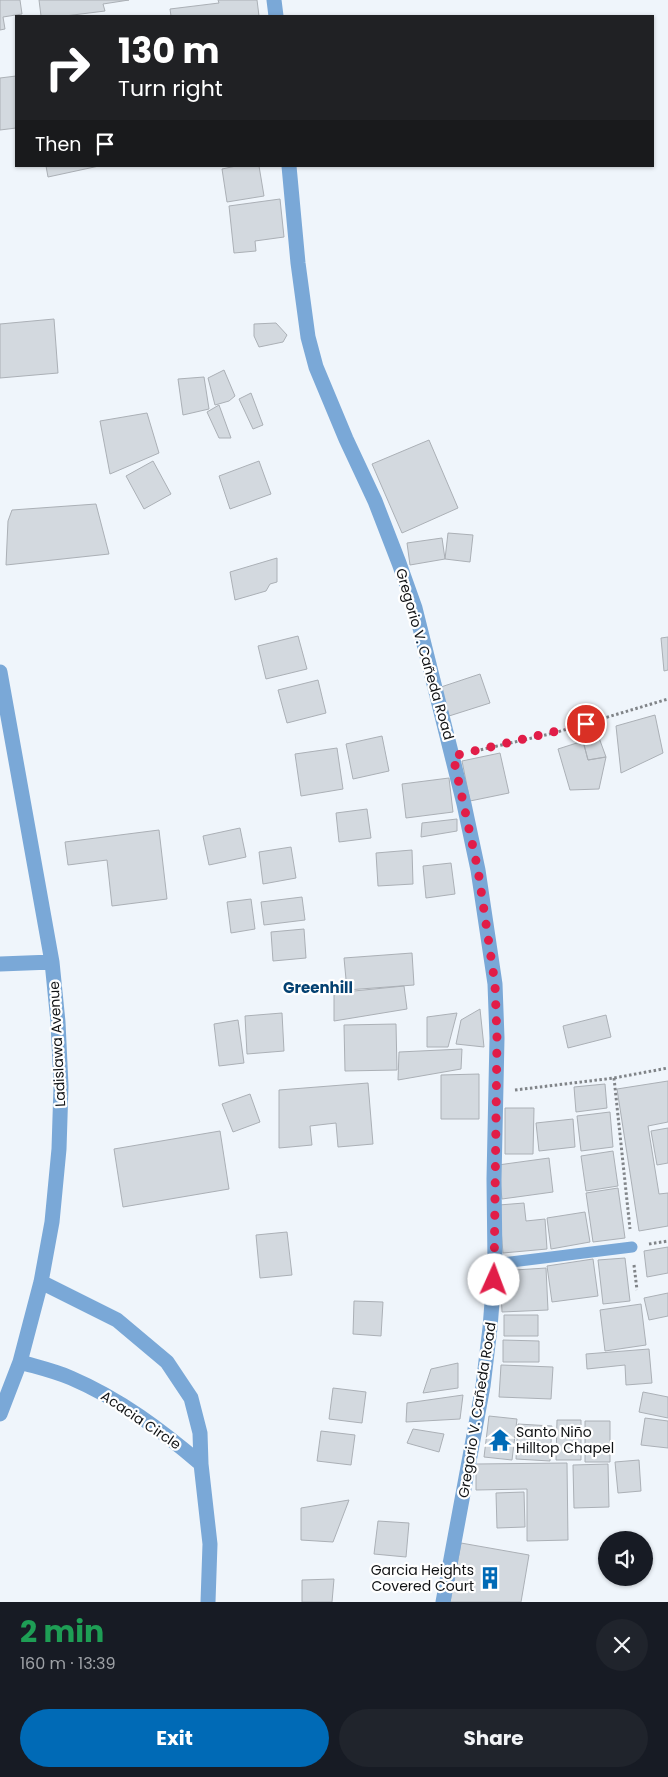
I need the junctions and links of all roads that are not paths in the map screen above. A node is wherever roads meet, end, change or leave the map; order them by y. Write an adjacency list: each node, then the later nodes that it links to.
1 (274, 0): 2 (street)
2 (276, 15)
3 (289, 167): 8 (street, Gregorio V. Cañeda Road)
4 (0, 672): 5 (street, Ladislawa Avenue)
5 (52, 962): 6 (street); 9 (street, Ladislawa Avenue)
6 (0, 964)
7 (632, 1246): 8 (lane)
8 (495, 1264): 14 (street, Gregorio V. Cañeda Road)
9 (41, 1282): 10 (street, Ladislawa Avenue); 12 (street, Acacia Circle)
10 (20, 1362): 11 (street, Ladislawa Avenue); 12 (street, Acacia Circle)
11 (0, 1414)
12 (201, 1464): 13 (street, Acacia Circle)
13 (208, 1602)
14 (442, 1602)

